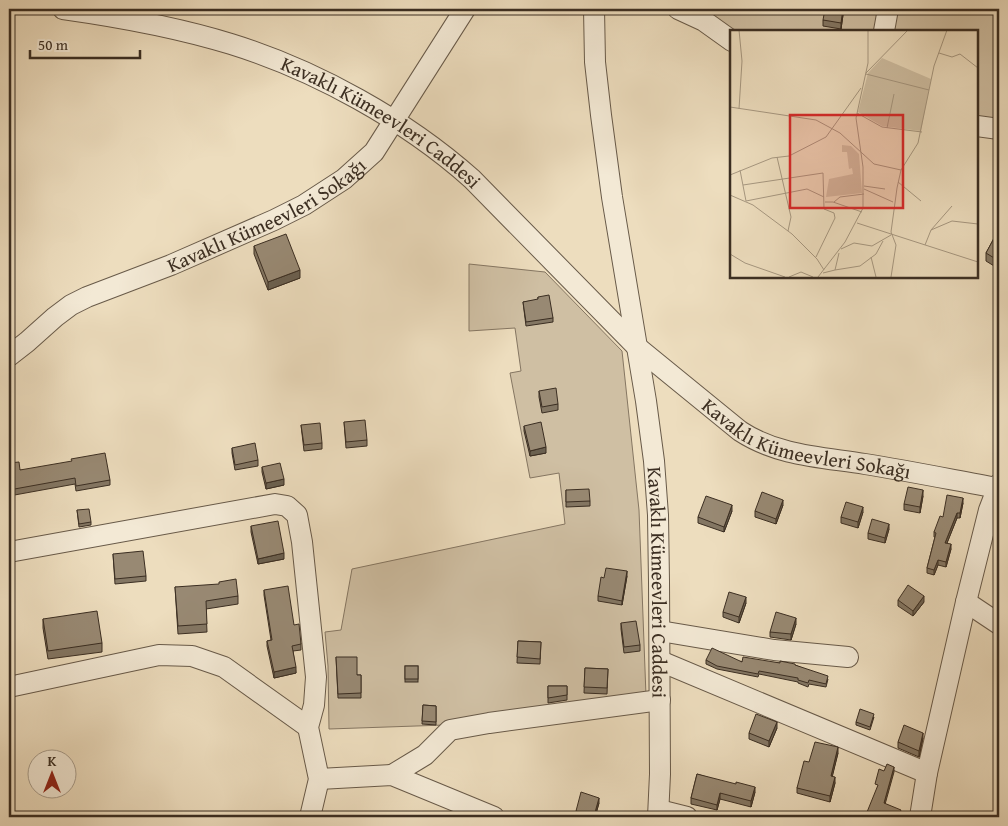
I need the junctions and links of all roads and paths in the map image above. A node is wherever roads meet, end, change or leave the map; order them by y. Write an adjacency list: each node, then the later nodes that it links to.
1 (63, 9): 8 (street, Kavaklı Kümeevleri Caddesi)
2 (465, 9): 8 (street, Kavaklı Kümeevleri Sokağı)
3 (594, 9): 11 (street, Kavaklı Kümeevleri Caddesi)
4 (678, 9): 7 (street)
5 (888, 9): 6 (street)
6 (884, 30)
7 (730, 40)
8 (395, 121): 11 (street, Kavaklı Kümeevleri Caddesi); 12 (street, Kavaklı Kümeevleri Sokağı)
9 (978, 126): 10 (street)
10 (999, 128)
11 (637, 347): 13 (street, Kavaklı Kümeevleri Sokağı); 17 (street, Kavaklı Kümeevleri Caddesi)
12 (9, 356)
13 (998, 486): 15 (street, Kavaklı Kümeevleri Sokağı)
14 (9, 552): 22 (street)
15 (966, 602): 16 (street); 23 (street, Kavaklı Kümeevleri Sokağı)
16 (999, 624)
17 (660, 631): 18 (street); 19 (street, Kavaklı Kümeevleri Caddesi)
18 (848, 657)
19 (660, 661): 21 (street, Kavaklı Kümeevleri Caddesi); 23 (street)
20 (9, 687): 22 (street)
21 (660, 700): 24 (street); 26 (street, Kavaklı Kümeevleri Caddesi)
22 (308, 727): 25 (street)
23 (927, 773): 30 (street, Kavaklı Kümeevleri Sokağı)
24 (392, 775): 25 (street); 28 (street)
25 (319, 779): 27 (street)
26 (658, 814): 29 (street)
27 (310, 817)
28 (494, 817)
29 (687, 817)
30 (920, 817)

